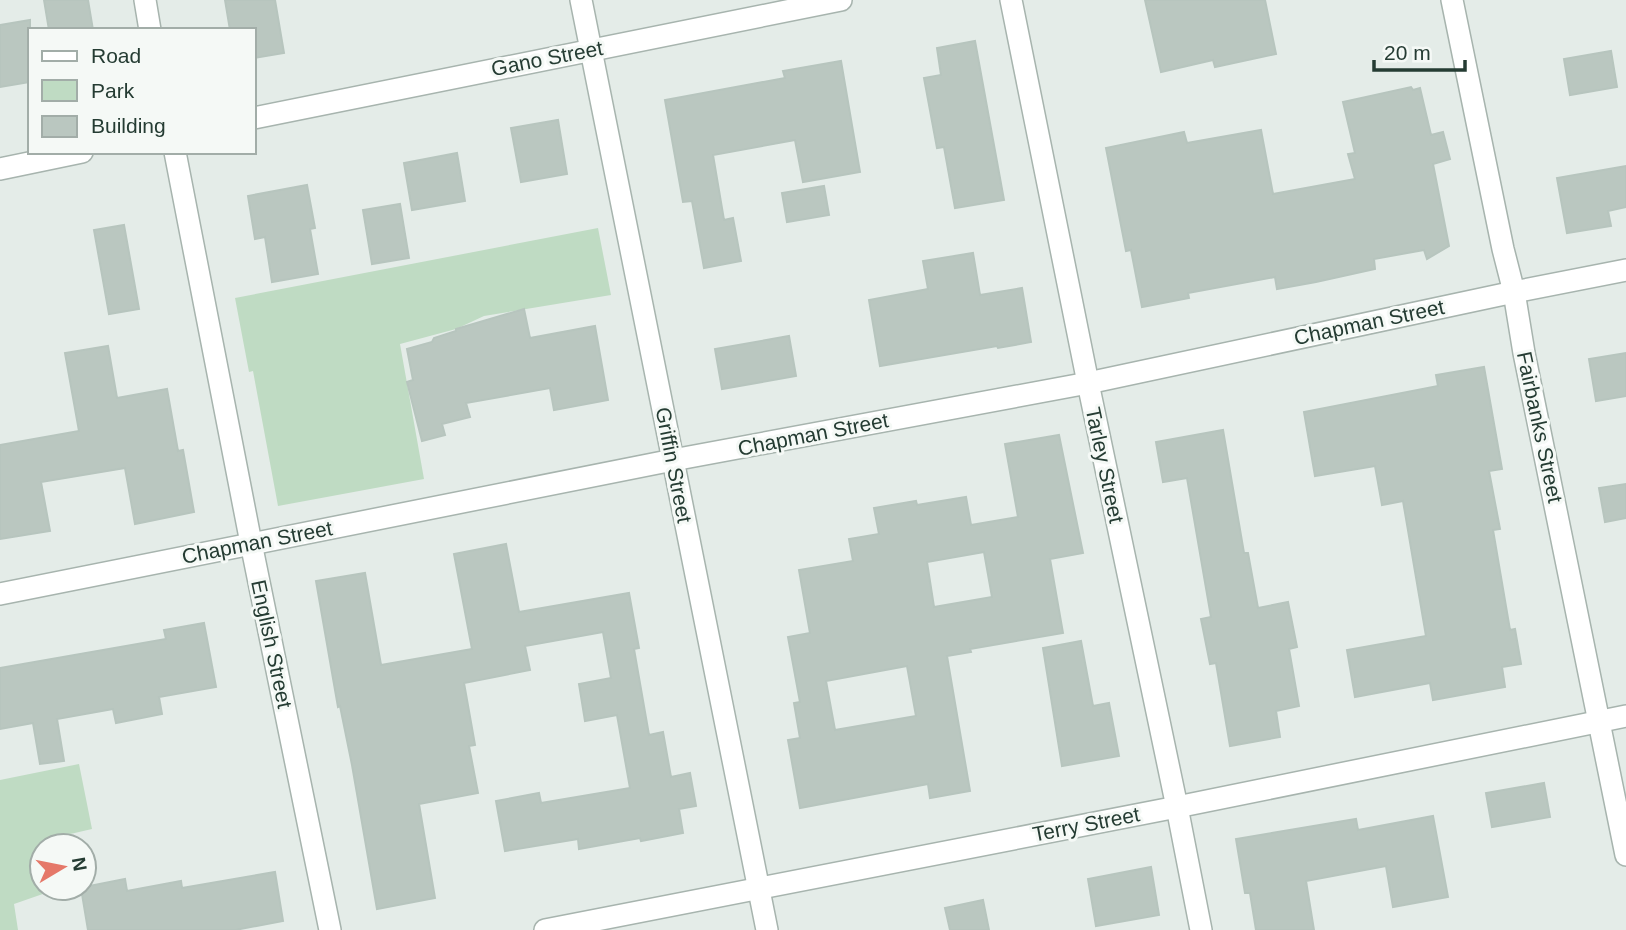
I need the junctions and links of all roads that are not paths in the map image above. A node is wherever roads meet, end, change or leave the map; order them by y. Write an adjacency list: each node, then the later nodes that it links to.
1 (145, 0): 6 (street)
2 (581, 0): 7 (street, Griffin Street)
3 (841, 0): 7 (street, Gano Street)
4 (1011, 0): 14 (street, Tarley Street)
5 (1452, 0): 13 (street, Fairbanks Street)
6 (150, 28)
7 (591, 49): 8 (street, Gano Street); 15 (street, Griffin Street)
8 (256, 118)
9 (72, 154): 11 (street)
10 (175, 154): 16 (street, English Street)
11 (0, 169)
12 (1626, 270): 13 (street, Chapman Street)
13 (1514, 292): 14 (street, Chapman Street); 19 (street, Fairbanks Street)
14 (1088, 383): 15 (street, Chapman Street); 20 (street, Tarley Street)
15 (673, 460): 16 (street, Chapman Street); 22 (street, Griffin Street)
16 (251, 543): 17 (street, Chapman Street); 23 (street, English Street)
17 (0, 594)
18 (1626, 716): 19 (street, Terry Street)
19 (1600, 721): 20 (street, Terry Street); 21 (street, Fairbanks Street)
20 (1177, 807): 22 (street, Terry Street); 26 (street, Tarley Street)
21 (1626, 855)
22 (758, 888): 24 (street, Terry Street); 25 (street, Griffin Street)
23 (330, 930)
24 (545, 930)
25 (766, 930)
26 (1201, 930)

